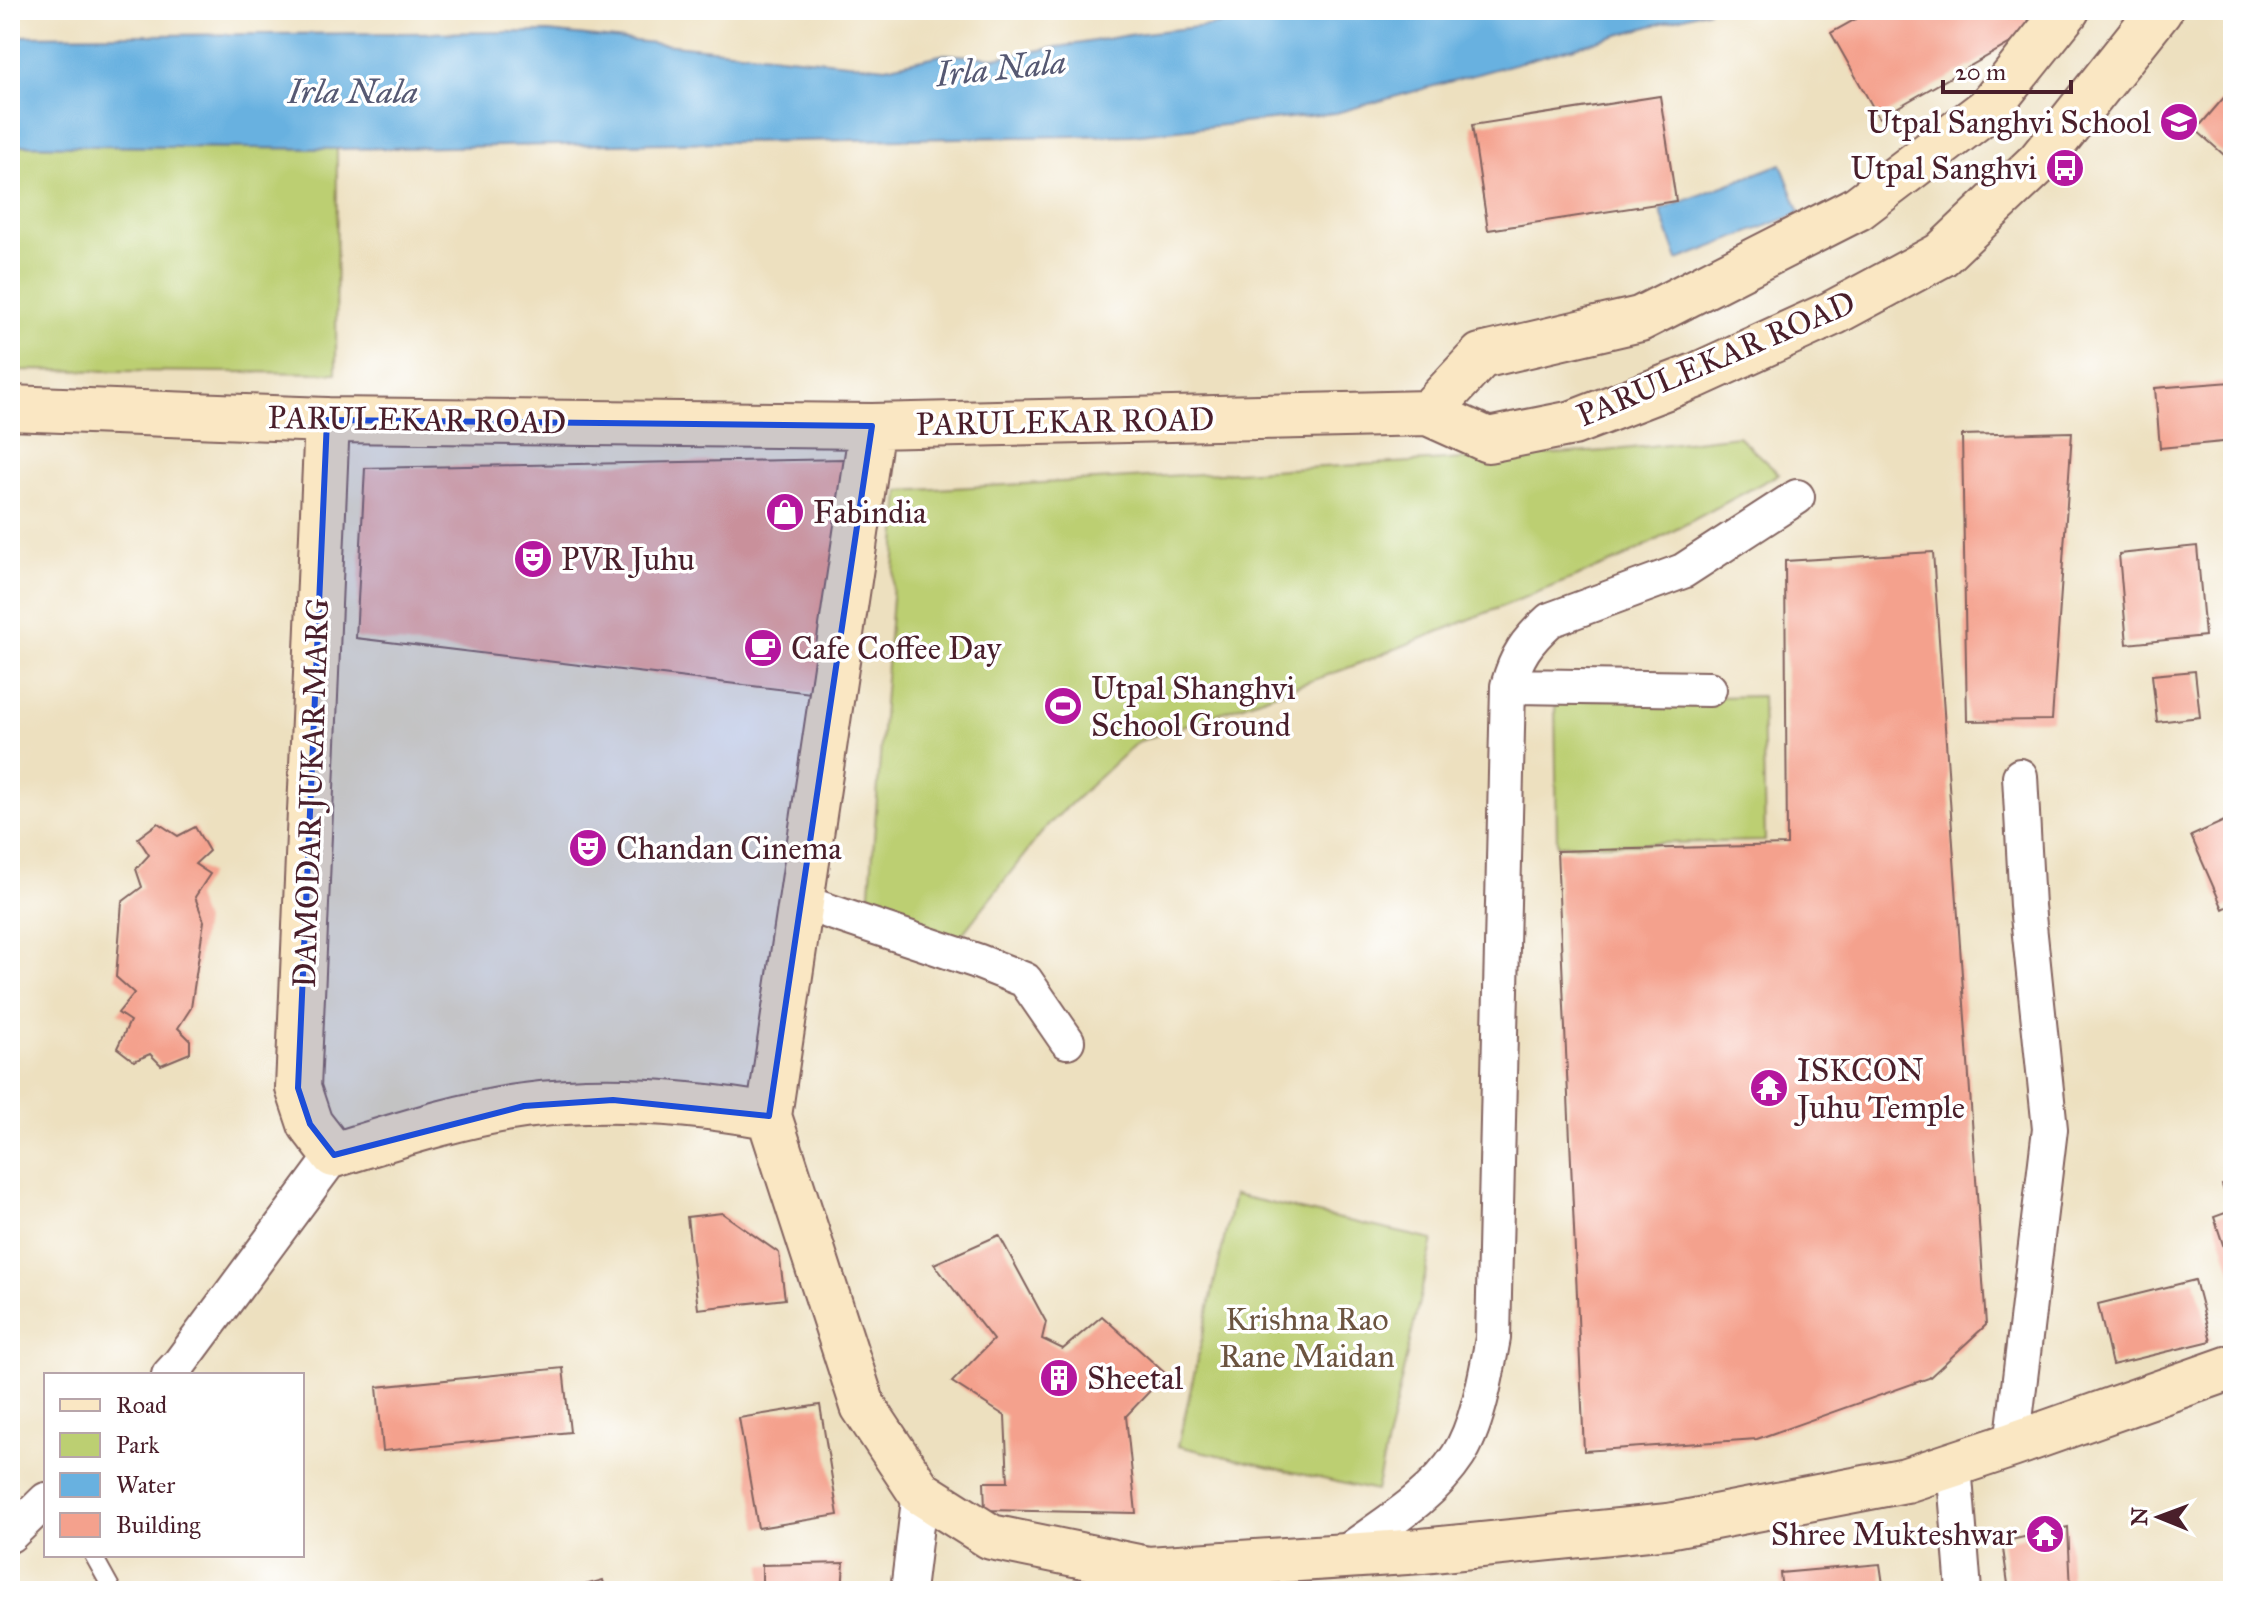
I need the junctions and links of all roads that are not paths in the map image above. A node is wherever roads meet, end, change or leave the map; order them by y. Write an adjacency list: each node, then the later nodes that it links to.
1 (2067, 10): 3 (street)
2 (2160, 10): 8 (street, PARULEKAR ROAD)
3 (1481, 356): 5 (street); 8 (street)
4 (10, 408): 6 (street, PARULEKAR ROAD)
5 (1428, 413): 7 (street, PARULEKAR ROAD); 8 (street, PARULEKAR ROAD)
6 (327, 420): 7 (street, PARULEKAR ROAD); 16 (street, DAMODAR JUKAR MARG)
7 (872, 426): 13 (street)
8 (1488, 440)
9 (1797, 497): 10 (street)
10 (1508, 686): 11 (street); 24 (street)
11 (1709, 689)
12 (2020, 776): 19 (street)
13 (801, 902): 14 (street); 15 (street)
14 (1067, 1041)
15 (769, 1116): 16 (street); 21 (street)
16 (334, 1155): 18 (street)
17 (2233, 1367): 19 (street)
18 (171, 1373)
19 (2012, 1445): 20 (street)
20 (1954, 1465): 24 (street); 29 (street)
21 (920, 1492): 26 (street); 28 (street)
22 (44, 1502): 23 (street)
23 (10, 1535)
24 (1341, 1556): 26 (street)
25 (94, 1557): 27 (lane)
26 (1180, 1579)
27 (113, 1591)
28 (908, 1591)
29 (1964, 1591)

